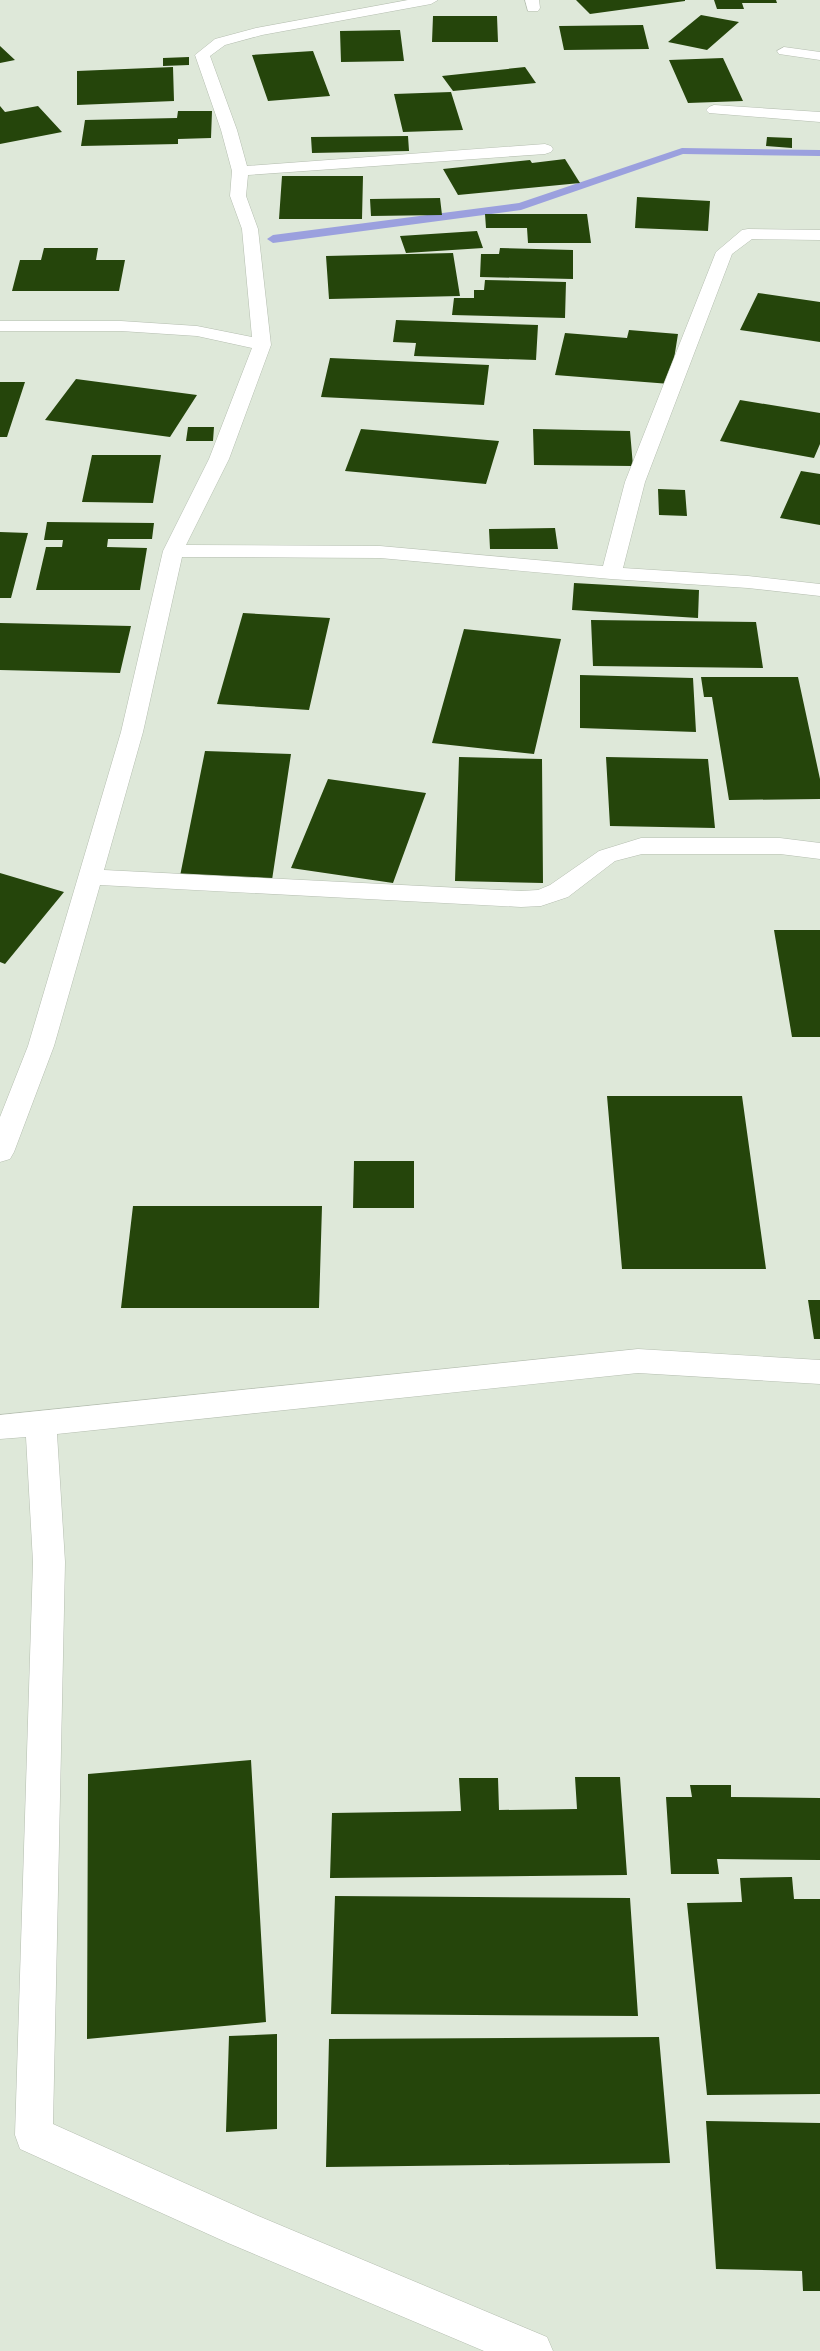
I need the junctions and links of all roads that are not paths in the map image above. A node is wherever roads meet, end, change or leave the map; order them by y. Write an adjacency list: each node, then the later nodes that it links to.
1 (431, 0): 7 (street)
2 (784, 50): 3 (street)
3 (820, 56)
4 (714, 110): 5 (street)
5 (820, 117)
6 (545, 149): 7 (street)
7 (240, 171): 10 (street)
8 (820, 235): 12 (street)
9 (0, 326): 10 (street)
10 (262, 345): 11 (street)
11 (173, 551): 12 (street); 15 (street)
12 (611, 573): 13 (street)
13 (820, 590)
14 (820, 852): 15 (street)
15 (90, 877): 16 (street)
16 (0, 1152)
17 (820, 1372): 18 (street)
18 (41, 1424): 19 (street); 20 (street)
19 (0, 1427)
20 (533, 2351)

